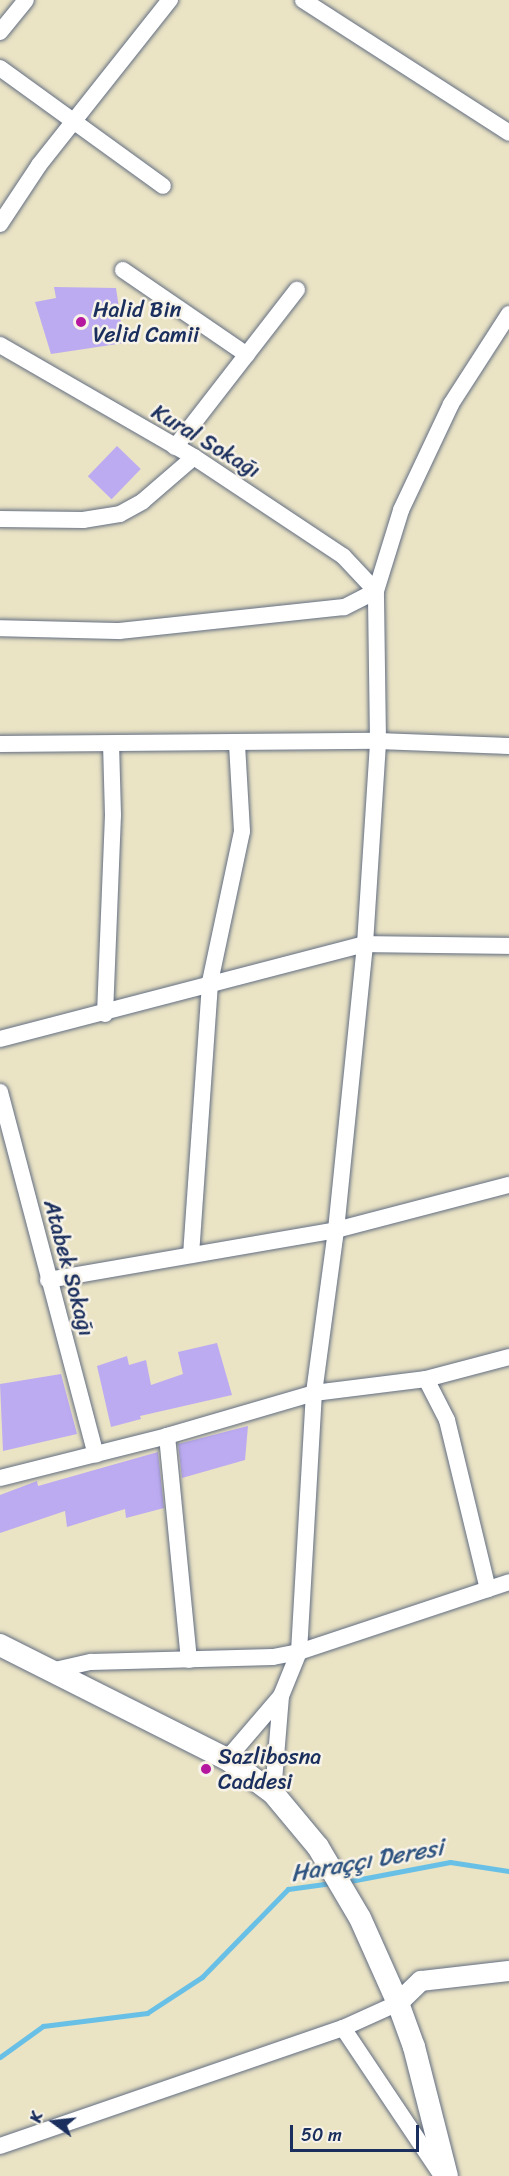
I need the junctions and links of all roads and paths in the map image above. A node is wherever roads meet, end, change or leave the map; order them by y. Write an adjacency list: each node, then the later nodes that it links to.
1 (26, 0): 4 (street)
2 (170, 0): 6 (street)
3 (303, 0): 7 (street)
4 (0, 32)
5 (0, 68): 6 (street)
6 (72, 124): 8 (street); 9 (street)
7 (509, 133)
8 (163, 186)
9 (0, 224)
10 (123, 270): 14 (street)
11 (297, 290): 14 (street)
12 (508, 316): 18 (street)
13 (0, 345): 15 (street, Kural Sokağı)
14 (247, 355): 15 (street)
15 (175, 447): 16 (street, Kural Sokağı)
16 (194, 457): 17 (street); 18 (street, Kural Sokağı)
17 (0, 519)
18 (376, 591): 19 (street); 20 (street)
19 (0, 628)
20 (378, 741): 21 (street); 22 (street); 25 (street)
21 (508, 742)
22 (237, 743): 24 (street); 27 (street)
23 (0, 744): 24 (street)
24 (111, 744): 28 (street)
25 (365, 944): 26 (street); 27 (street); 33 (street)
26 (509, 946)
27 (210, 982): 28 (street); 34 (street)
28 (105, 1014): 29 (street)
29 (0, 1039)
30 (0, 1092): 31 (street, Atabek Sokağı)
31 (3, 1118): 35 (street, Atabek Sokağı)
32 (509, 1185): 33 (street)
33 (336, 1230): 34 (street); 38 (street)
34 (191, 1255): 35 (street)
35 (48, 1280): 40 (street, Atabek Sokağı)
36 (509, 1358): 37 (street)
37 (426, 1379): 38 (street); 43 (street)
38 (314, 1393): 39 (street); 45 (street)
39 (167, 1436): 40 (street); 46 (street)
40 (96, 1455): 41 (street)
41 (0, 1478)
42 (509, 1582): 43 (street)
43 (488, 1589): 45 (street)
44 (0, 1645): 47 (main road)
45 (298, 1652): 46 (street); 48 (street)
46 (189, 1660): 47 (street)
47 (55, 1670): 49 (main road)
48 (281, 1696): 49 (street); 50 (street)
49 (227, 1759): 50 (main road)
50 (273, 1793): 52 (main road)
51 (509, 1971): 52 (street)
52 (398, 2003): 53 (street); 56 (main road)
53 (343, 2028): 54 (street); 55 (street)
54 (0, 2146)
55 (442, 2176)
56 (447, 2176)

